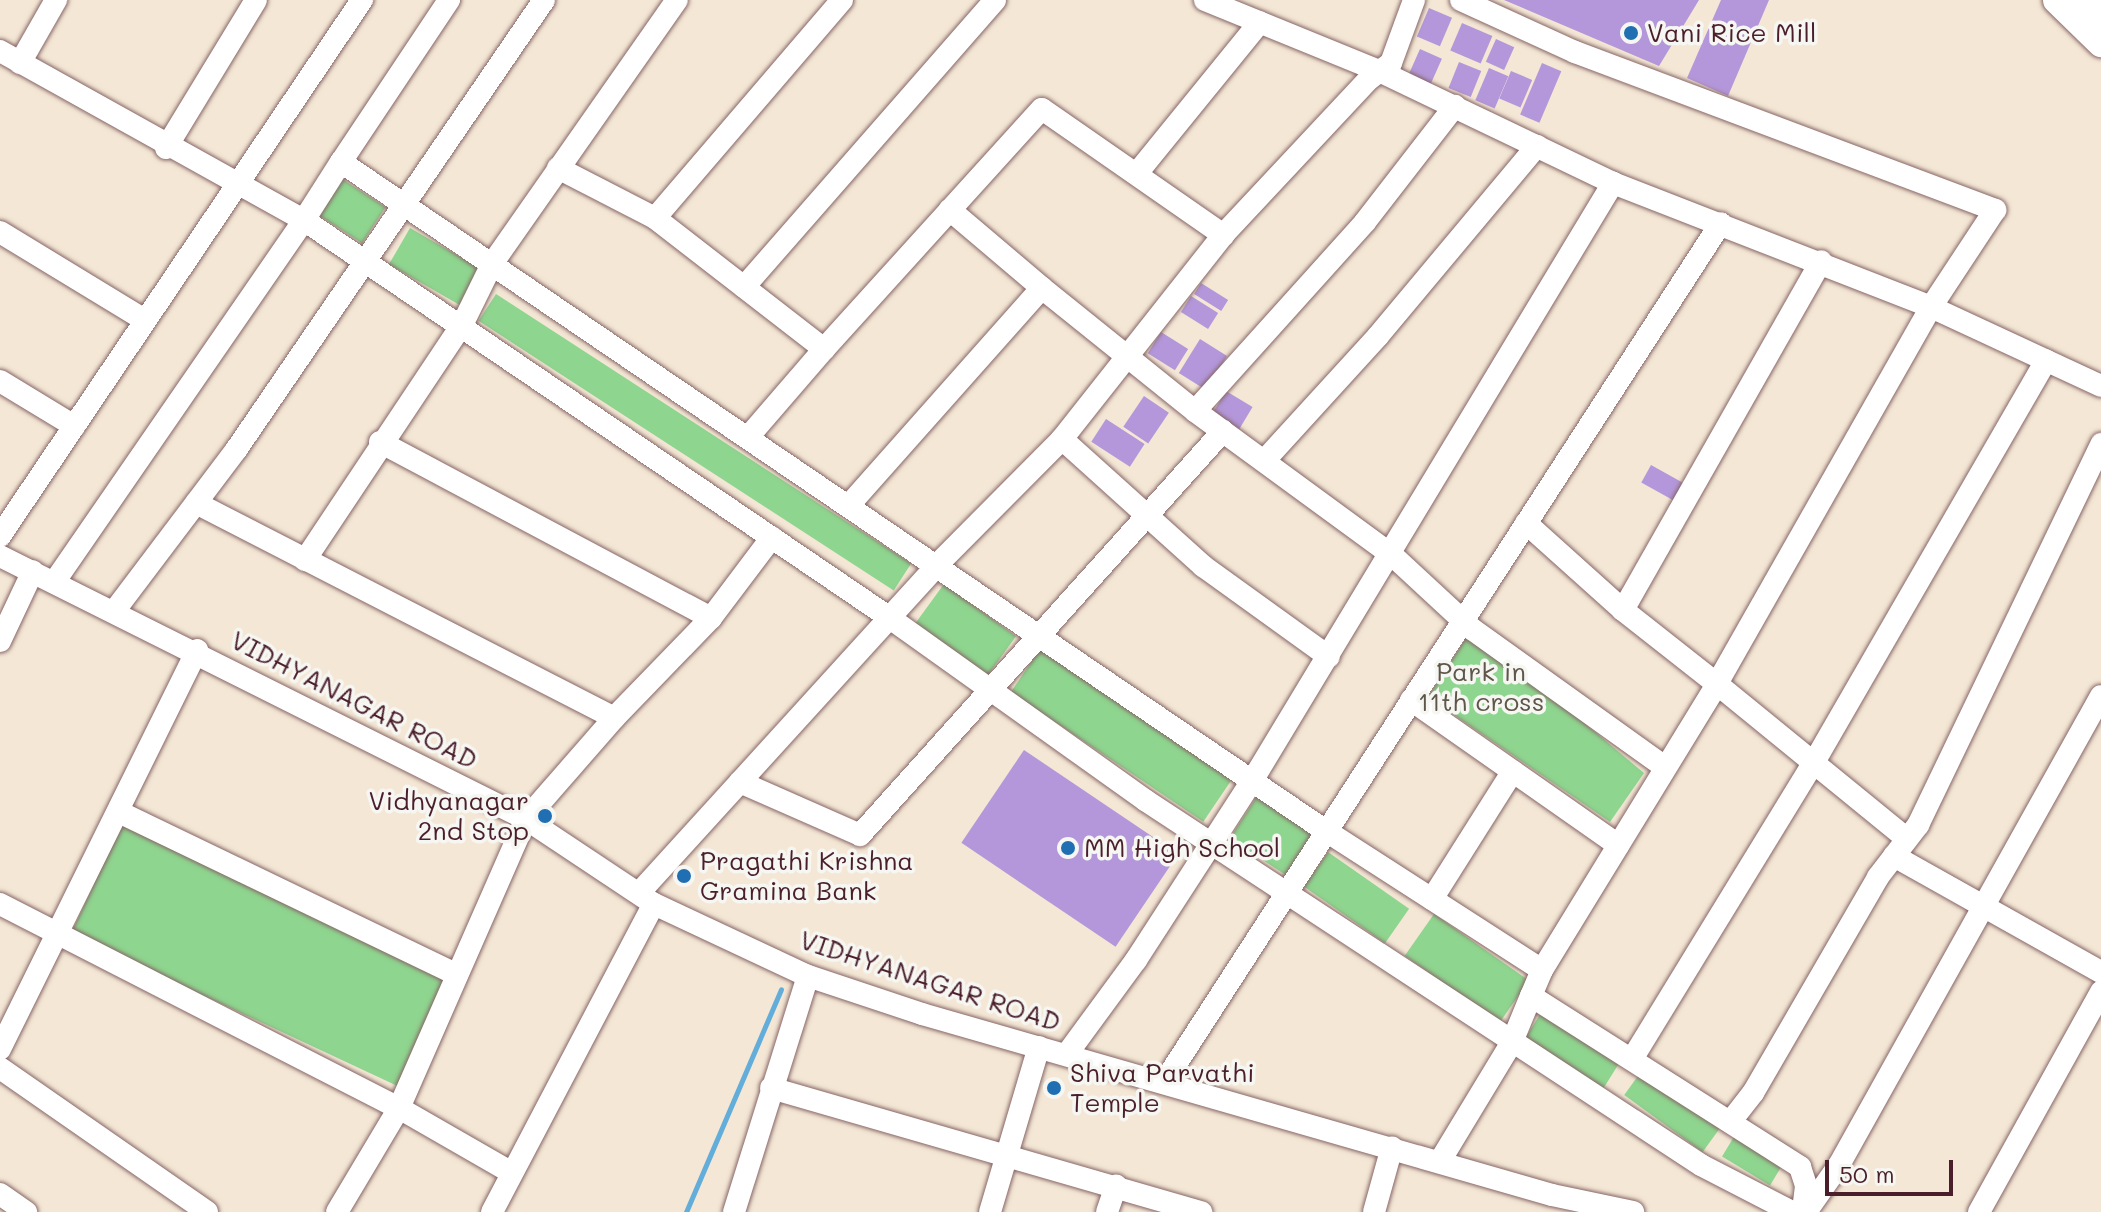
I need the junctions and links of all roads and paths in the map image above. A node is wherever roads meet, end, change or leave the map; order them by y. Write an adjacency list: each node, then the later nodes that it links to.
1 (56, 0): 16 (street)
2 (256, 0): 20 (street)
3 (362, 0): 25 (street)
4 (449, 0): 21 (street)
5 (544, 0): 26 (street)
6 (677, 0): 22 (street)
7 (842, 0): 28 (street)
8 (995, 0): 36 (street)
9 (1205, 0): 14 (street)
10 (1414, 0): 17 (street)
11 (1461, 0): 38 (street)
12 (2076, 3): 13 (main road); 15 (main road)
13 (2101, 12)
14 (1260, 22): 17 (street); 23 (street)
15 (2101, 43)
16 (10, 57): 20 (street)
17 (1379, 71): 18 (street); 32 (street)
18 (1455, 106): 19 (street); 46 (street)
19 (1537, 146): 24 (street); 53 (street)
20 (166, 148): 25 (street)
21 (341, 162): 26 (street); 29 (street)
22 (558, 168): 28 (street); 35 (street)
23 (1138, 172): 27 (street); 32 (street)
24 (1613, 183): 30 (street); 60 (street)
25 (238, 186): 29 (street); 39 (street)
26 (404, 202): 33 (street); 35 (street)
27 (950, 210): 37 (street); 41 (street)
28 (655, 218): 36 (street)
29 (304, 220): 33 (street); 65 (street)
30 (1721, 223): 34 (street); 57 (street)
31 (0, 232): 39 (street)
32 (1223, 235): 42 (street)
33 (363, 259): 40 (street); 54 (street)
34 (1821, 261): 38 (street); 67 (street)
35 (492, 264): 40 (street); 49 (street)
36 (744, 287): 41 (street)
37 (1042, 288): 42 (street); 55 (street)
38 (1931, 307): 43 (street); 75 (street)
39 (145, 320): 47 (street)
40 (462, 325): 51 (street); 59 (street)
41 (824, 349): 49 (street)
42 (1128, 356): 46 (street); 50 (street)
43 (2046, 360): 45 (street); 80 (street)
44 (0, 381): 47 (street)
45 (2101, 386)
46 (1195, 411): 48 (street)
47 (74, 426): 58 (street)
48 (1223, 431): 53 (street); 56 (street)
49 (749, 436): 55 (street)
50 (1062, 439): 56 (street); 63 (street)
51 (380, 442): 62 (street); 68 (street)
52 (2101, 444): 90 (street)
53 (1264, 461): 60 (street)
54 (196, 503): 62 (street); 66 (street)
55 (850, 504): 63 (street)
56 (1147, 517): 71 (street); 74 (street)
57 (1526, 523): 67 (street); 70 (street)
58 (0, 536)
59 (772, 537): 68 (street); 69 (street)
60 (1392, 555): 70 (street); 74 (street)
61 (0, 556): 64 (street, VIDHYANAGAR ROAD)
62 (305, 560): 79 (street)
63 (938, 564): 69 (street); 71 (street)
64 (33, 571): 65 (street, VIDHYANAGAR ROAD); 72 (street)
65 (54, 582): 66 (street, VIDHYANAGAR ROAD)
66 (115, 610): 73 (street, VIDHYANAGAR ROAD)
67 (1623, 610): 75 (street)
68 (711, 618): 79 (street)
69 (890, 618): 76 (street); 84 (street)
70 (1462, 620): 78 (street); 81 (street)
71 (1039, 634): 76 (street); 83 (street)
72 (0, 641)
73 (197, 650): 85 (street); 86 (street, VIDHYANAGAR ROAD)
74 (1329, 657): 83 (street)
75 (1717, 684): 80 (street); 81 (street)
76 (988, 688): 84 (street); 88 (street)
77 (2101, 696): 95 (street)
78 (1411, 700): 82 (street); 87 (street)
79 (614, 718): 86 (street)
80 (1813, 764): 90 (street); 107 (street)
81 (1665, 767): 89 (street)
82 (1513, 771): 89 (street); 93 (street)
83 (1252, 781): 87 (street); 88 (street)
84 (740, 782): 92 (street)
85 (119, 812): 96 (street); 99 (street)
86 (526, 819): 92 (street, VIDHYANAGAR ROAD); 99 (street)
87 (1325, 830): 91 (street); 93 (street)
88 (1210, 842): 91 (street); 106 (street)
89 (1618, 845): 97 (street)
90 (1901, 847): 95 (street); 112 (street)
91 (1286, 892): 103 (street); 109 (street)
92 (647, 898): 100 (street, VIDHYANAGAR ROAD); 116 (street)
93 (1432, 899): 97 (street)
94 (0, 904): 96 (street)
95 (1983, 906): 98 (street); 130 (street)
96 (59, 934): 105 (street); 111 (street)
97 (1542, 970): 102 (street)
98 (2101, 972)
99 (457, 975): 111 (street)
100 (808, 976): 104 (street, VIDHYANAGAR ROAD); 110 (street)
101 (2101, 992): 131 (street)
102 (1531, 996): 103 (street); 107 (street)
103 (1512, 1042): 115 (street); 129 (street)
104 (1039, 1047): 106 (street, VIDHYANAGAR ROAD); 114 (street)
105 (0, 1049)
106 (1067, 1054): 109 (street, VIDHYANAGAR ROAD)
107 (1632, 1059): 112 (street)
108 (0, 1068): 121 (street)
109 (1165, 1081): 113 (street, VIDHYANAGAR ROAD)
110 (771, 1088): 114 (street); 124 (street)
111 (399, 1108): 116 (street); 122 (street)
112 (1731, 1121): 130 (street)
113 (1392, 1147): 115 (street, VIDHYANAGAR ROAD); 128 (street)
114 (1009, 1155): 117 (street); 125 (street)
115 (1440, 1161): 119 (street, VIDHYANAGAR ROAD)
116 (512, 1173): 123 (street)
117 (1116, 1186): 126 (street); 127 (street)
118 (0, 1194): 120 (street)
119 (1628, 1211)
120 (26, 1212)
121 (207, 1212)
122 (337, 1212)
123 (492, 1212)
124 (734, 1212)
125 (990, 1212)
126 (1107, 1212)
127 (1201, 1212)
128 (1374, 1212)
129 (1792, 1212)
130 (1804, 1212)
131 (1979, 1212)

